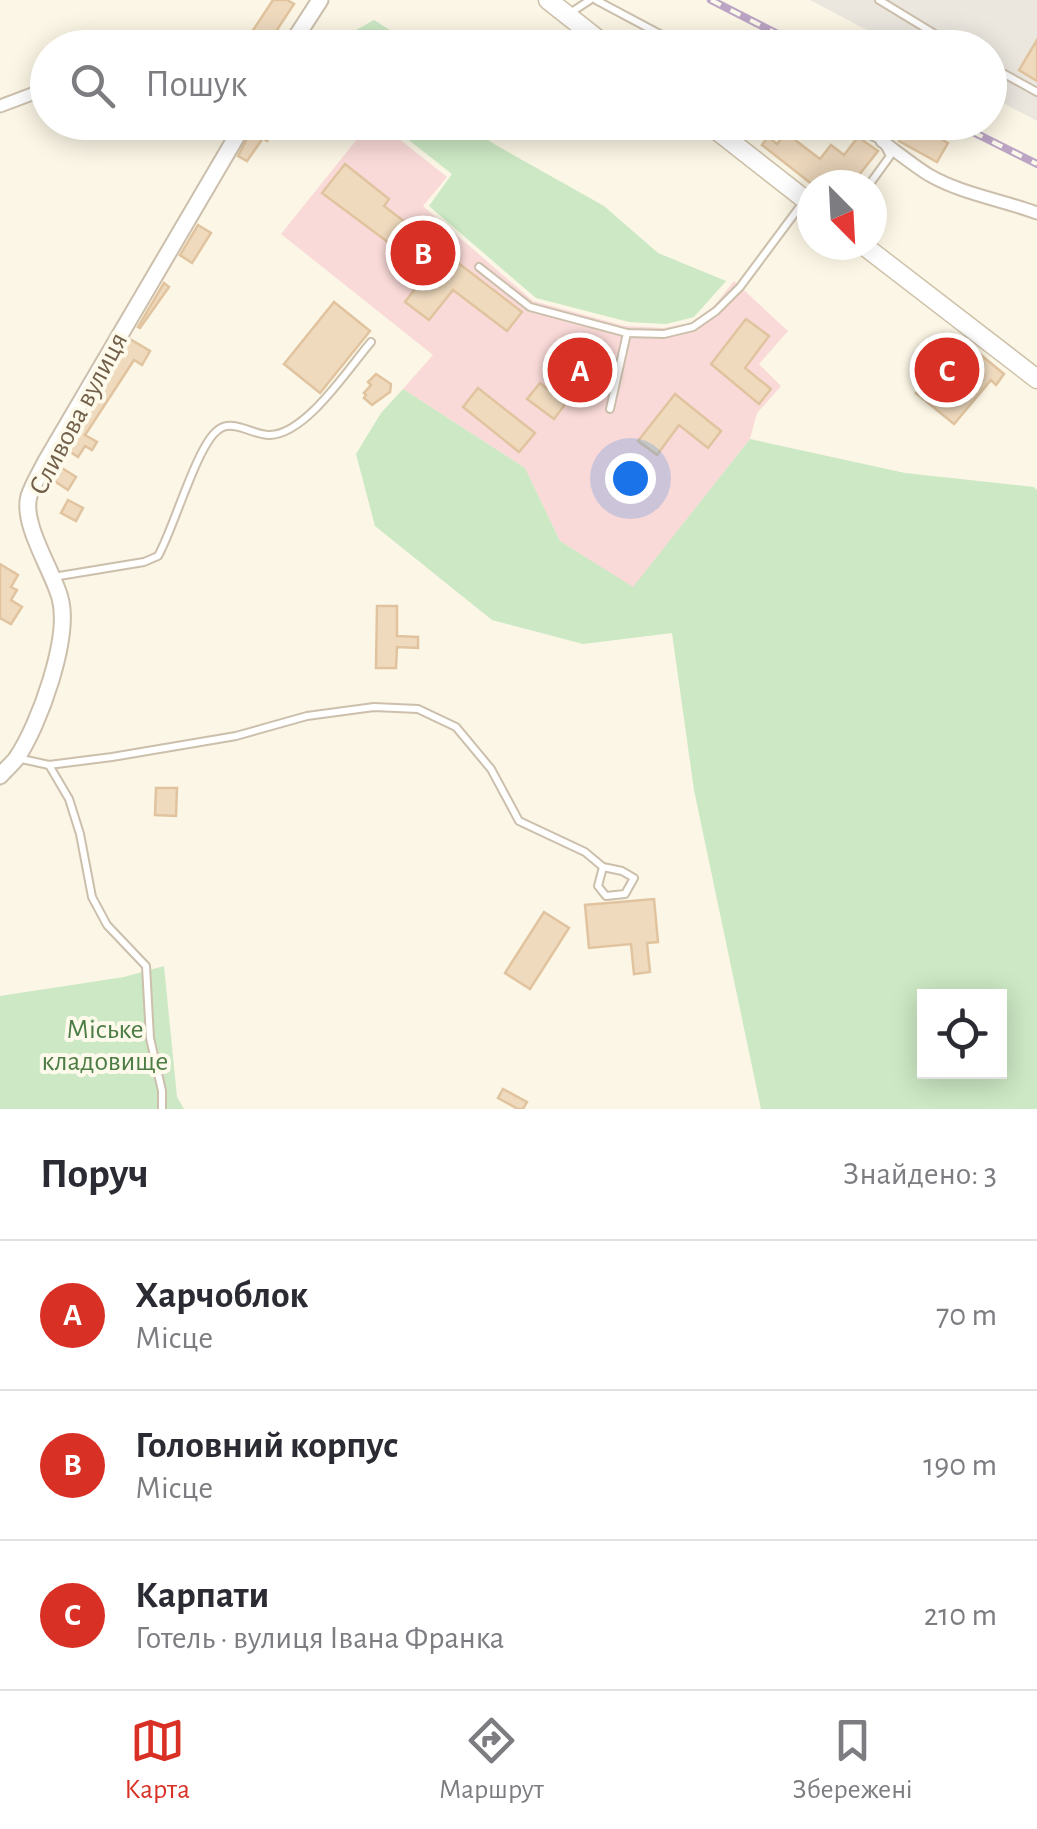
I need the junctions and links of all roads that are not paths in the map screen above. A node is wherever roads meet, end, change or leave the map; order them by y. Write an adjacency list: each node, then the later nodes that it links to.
1 (320, 0): 6 (street)
2 (548, 0): 5 (main road)
3 (593, 0): 5 (lane); 8 (lane)
4 (879, 0): 9 (lane)
5 (568, 15): 7 (main road)
6 (301, 30)
7 (587, 30)
8 (651, 30)
9 (928, 30)
10 (1007, 75): 11 (lane)
11 (1037, 92)
12 (30, 95): 13 (street)
13 (0, 106)
14 (235, 140): 27 (street, Сливова вулиця)
15 (729, 140): 18 (main road)
16 (882, 141): 17 (lane); 19 (street)
17 (880, 170)
18 (797, 194)
19 (1037, 212)
20 (797, 216): 23 (lane)
21 (882, 260): 25 (main road)
22 (479, 267): 23 (lane)
23 (627, 333): 26 (lane)
24 (370, 342): 27 (lane)
25 (1037, 379)
26 (610, 408)
27 (52, 578): 28 (street, Сливова вулиця)
28 (16, 758): 29 (lane); 30 (street, Сливова вулиця)
29 (49, 765): 31 (lane); 32 (lane)
30 (0, 776)
31 (603, 867): 31 (lane)
32 (162, 1109)

